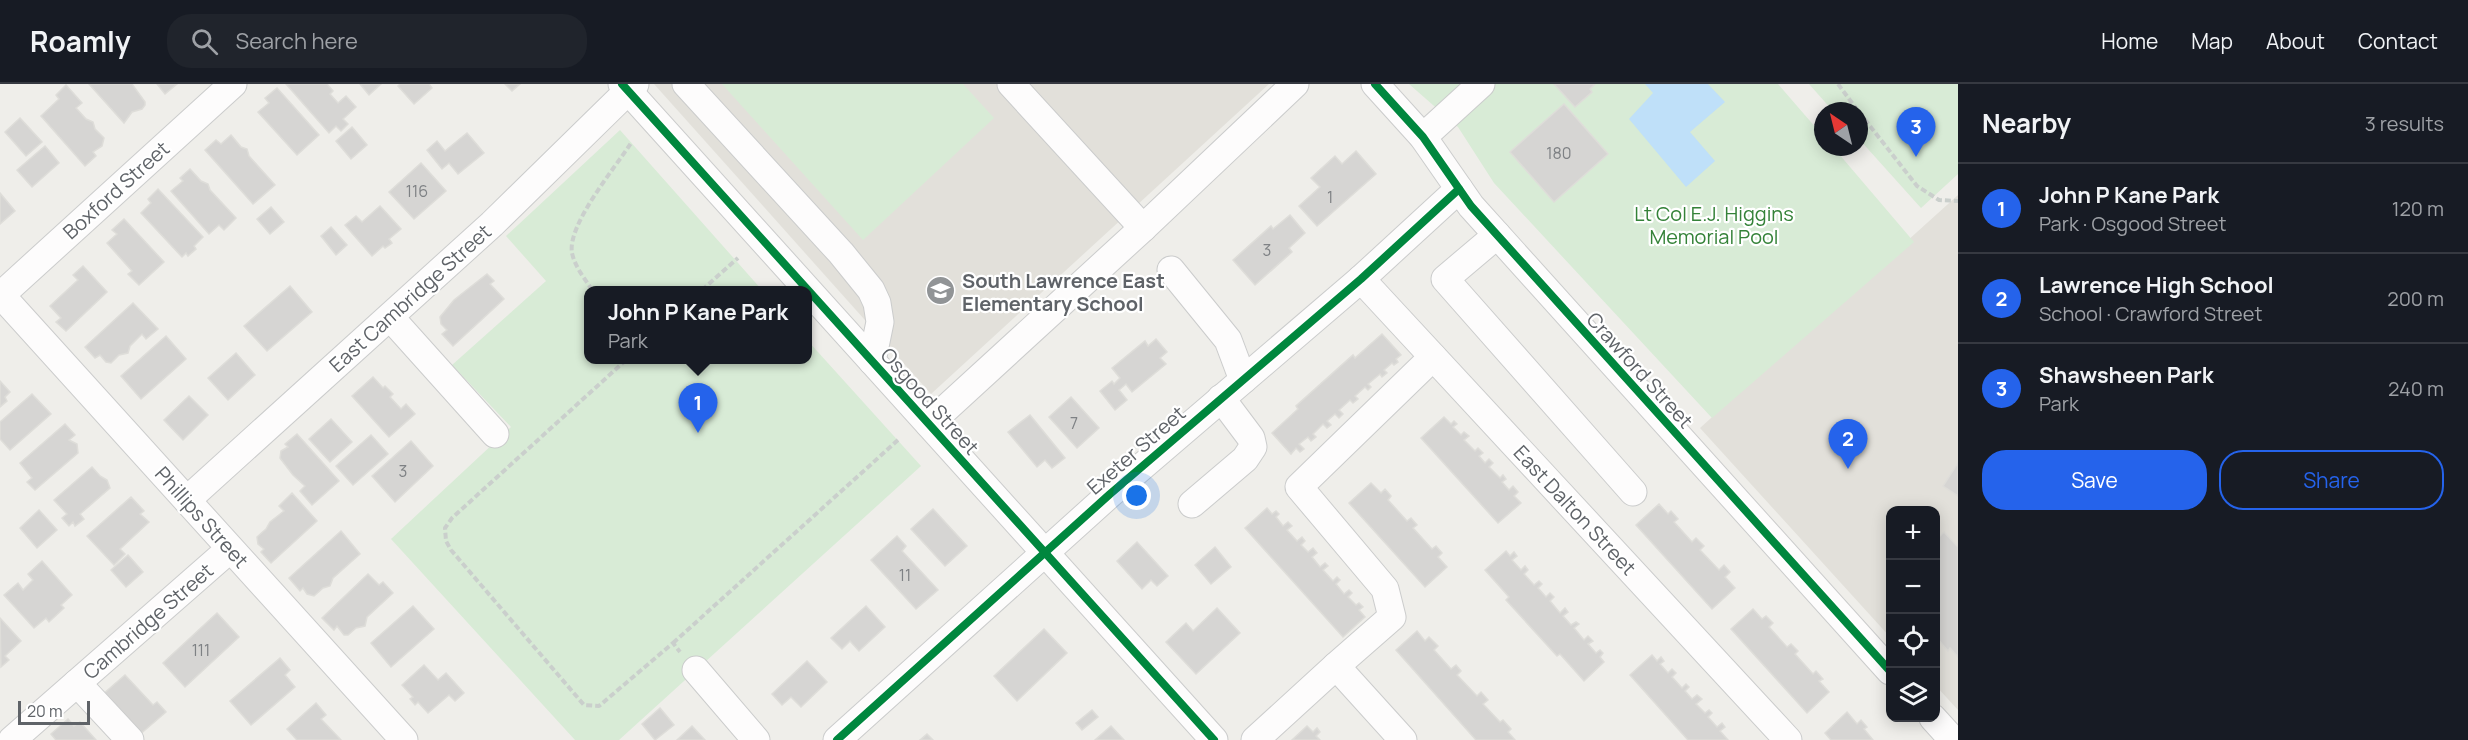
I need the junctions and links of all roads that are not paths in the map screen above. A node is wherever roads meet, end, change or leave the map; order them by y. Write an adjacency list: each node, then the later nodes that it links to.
1 (233, 84): 16 (street, Boxford Street)
2 (687, 84): 19 (street)
3 (1011, 84): 10 (street)
4 (1295, 84): 10 (street)
5 (1375, 84): 8 (street, Crawford Street)
6 (1481, 84): 8 (street)
7 (628, 86): 14 (street, Osgood Street); 17 (street, East Cambridge Street)
8 (1423, 137): 9 (street, Crawford Street)
9 (1459, 189): 11 (street, Crawford Street); 13 (street, Exeter Street)
10 (1143, 228): 22 (street)
11 (1497, 235): 24 (street); 30 (street, Crawford Street)
12 (1171, 270): 20 (street)
13 (1361, 279): 18 (street, East Dalton Street); 20 (street, Exeter Street)
14 (805, 286)
15 (812, 293): 19 (street, Osgood Street)
16 (0, 295): 25 (street, Phillips Street)
17 (390, 316): 23 (street); 25 (street, East Cambridge Street)
18 (1433, 357): 29 (street); 42 (street, East Dalton Street)
19 (872, 361): 22 (street, Osgood Street)
20 (1243, 380): 21 (street, Exeter Street)
21 (1221, 398): 26 (street); 28 (street, Exeter Street)
22 (929, 424): 28 (street, Osgood Street)
23 (495, 434)
24 (1633, 492)
25 (187, 500): 27 (street, Phillips Street)
26 (1192, 504)
27 (230, 549): 32 (street, Cambridge Street); 37 (street, Phillips Street)
28 (1045, 552): 34 (street, Exeter Street); 39 (street, Osgood Street)
29 (1336, 666): 40 (street); 41 (street)
30 (1887, 668)
31 (696, 670): 38 (street)
32 (77, 683): 35 (street, Cambridge Street); 36 (street)
33 (1937, 722): 43 (street)
34 (839, 739)
35 (12, 740)
36 (130, 740)
37 (404, 740)
38 (756, 740)
39 (1214, 740)
40 (1255, 740)
41 (1402, 740)
42 (1788, 740)
43 (1953, 740)

